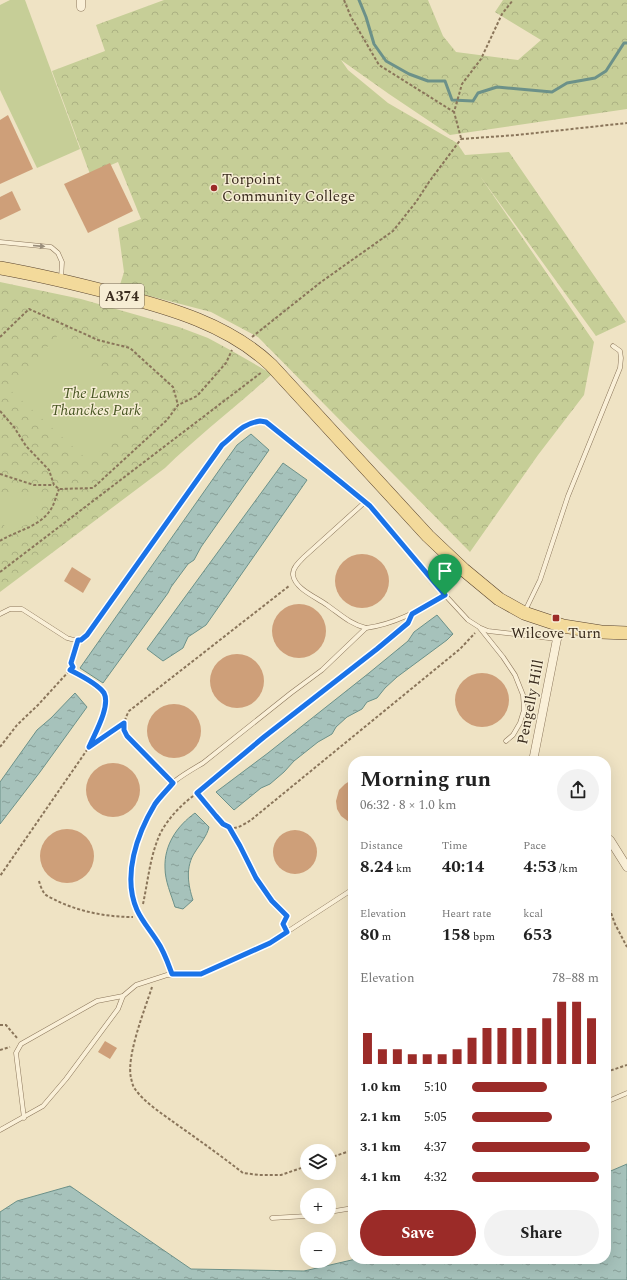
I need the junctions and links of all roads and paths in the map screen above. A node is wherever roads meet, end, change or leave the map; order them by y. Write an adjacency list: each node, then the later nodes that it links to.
1 (344, 0): 3 (path)
2 (512, 0): 3 (path)
3 (454, 112): 5 (path)
4 (627, 123): 5 (path)
5 (461, 139): 10 (path)
6 (0, 242): 8 (lane, one-way to 8)
7 (0, 268): 8 (main road, A374)
8 (61, 280): 10 (main road, A374)
9 (0, 337): 13 (path)
10 (241, 342): 12 (main road, A374); 13 (path)
11 (613, 346): 23 (lane)
12 (271, 365): 20 (path); 23 (main road, A374)
13 (178, 406): 17 (path)
14 (0, 411): 16 (path)
15 (0, 474): 16 (path)
16 (54, 485): 17 (path)
17 (59, 489): 19 (path)
18 (365, 502): 21 (lane); 22 (lane); 31 (lane)
19 (0, 541)
20 (0, 572)
21 (295, 580): 28 (lane); 33 (path)
22 (445, 595): 25 (lane); 27 (lane)
23 (524, 613): 26 (main road, A374)
24 (0, 614): 31 (lane)
25 (412, 614): 28 (lane); 39 (path)
26 (562, 626): 29 (main road, A374); 30 (street, Pengelly Hill)
27 (479, 627): 30 (lane); 34 (lane); 40 (path)
28 (366, 628): 38 (lane)
29 (627, 633)
30 (557, 639): 37 (street, Pengelly Hill)
31 (78, 640): 32 (path)
32 (70, 670): 35 (path); 36 (path)
33 (124, 723): 36 (path); 38 (path)
34 (506, 741)
35 (0, 747)
36 (89, 747): 43 (path)
37 (534, 756)
38 (173, 783): 47 (lane)
39 (197, 793): 40 (path); 47 (path)
40 (229, 827): 48 (path)
41 (611, 842): 42 (street)
42 (627, 867)
43 (0, 876)
44 (39, 881): 47 (path)
45 (348, 892): 48 (lane)
46 (611, 913): 49 (path)
47 (140, 917): 50 (lane)
48 (287, 932): 50 (lane)
49 (627, 947)
50 (172, 974): 51 (lane)
51 (155, 979): 52 (lane); 64 (path)
52 (123, 996): 54 (lane); 60 (lane)
53 (0, 1025): 54 (path)
54 (21, 1044): 55 (path); 60 (lane)
55 (0, 1050)
56 (627, 1065): 57 (path)
57 (611, 1070)
58 (627, 1093): 59 (lane)
59 (611, 1100)
60 (24, 1118): 61 (lane)
61 (0, 1130)
62 (348, 1152): 63 (path)
63 (336, 1156)
64 (300, 1168)
65 (348, 1209): 66 (lane)
66 (336, 1211)
67 (300, 1216): 68 (lane)
68 (272, 1218)

